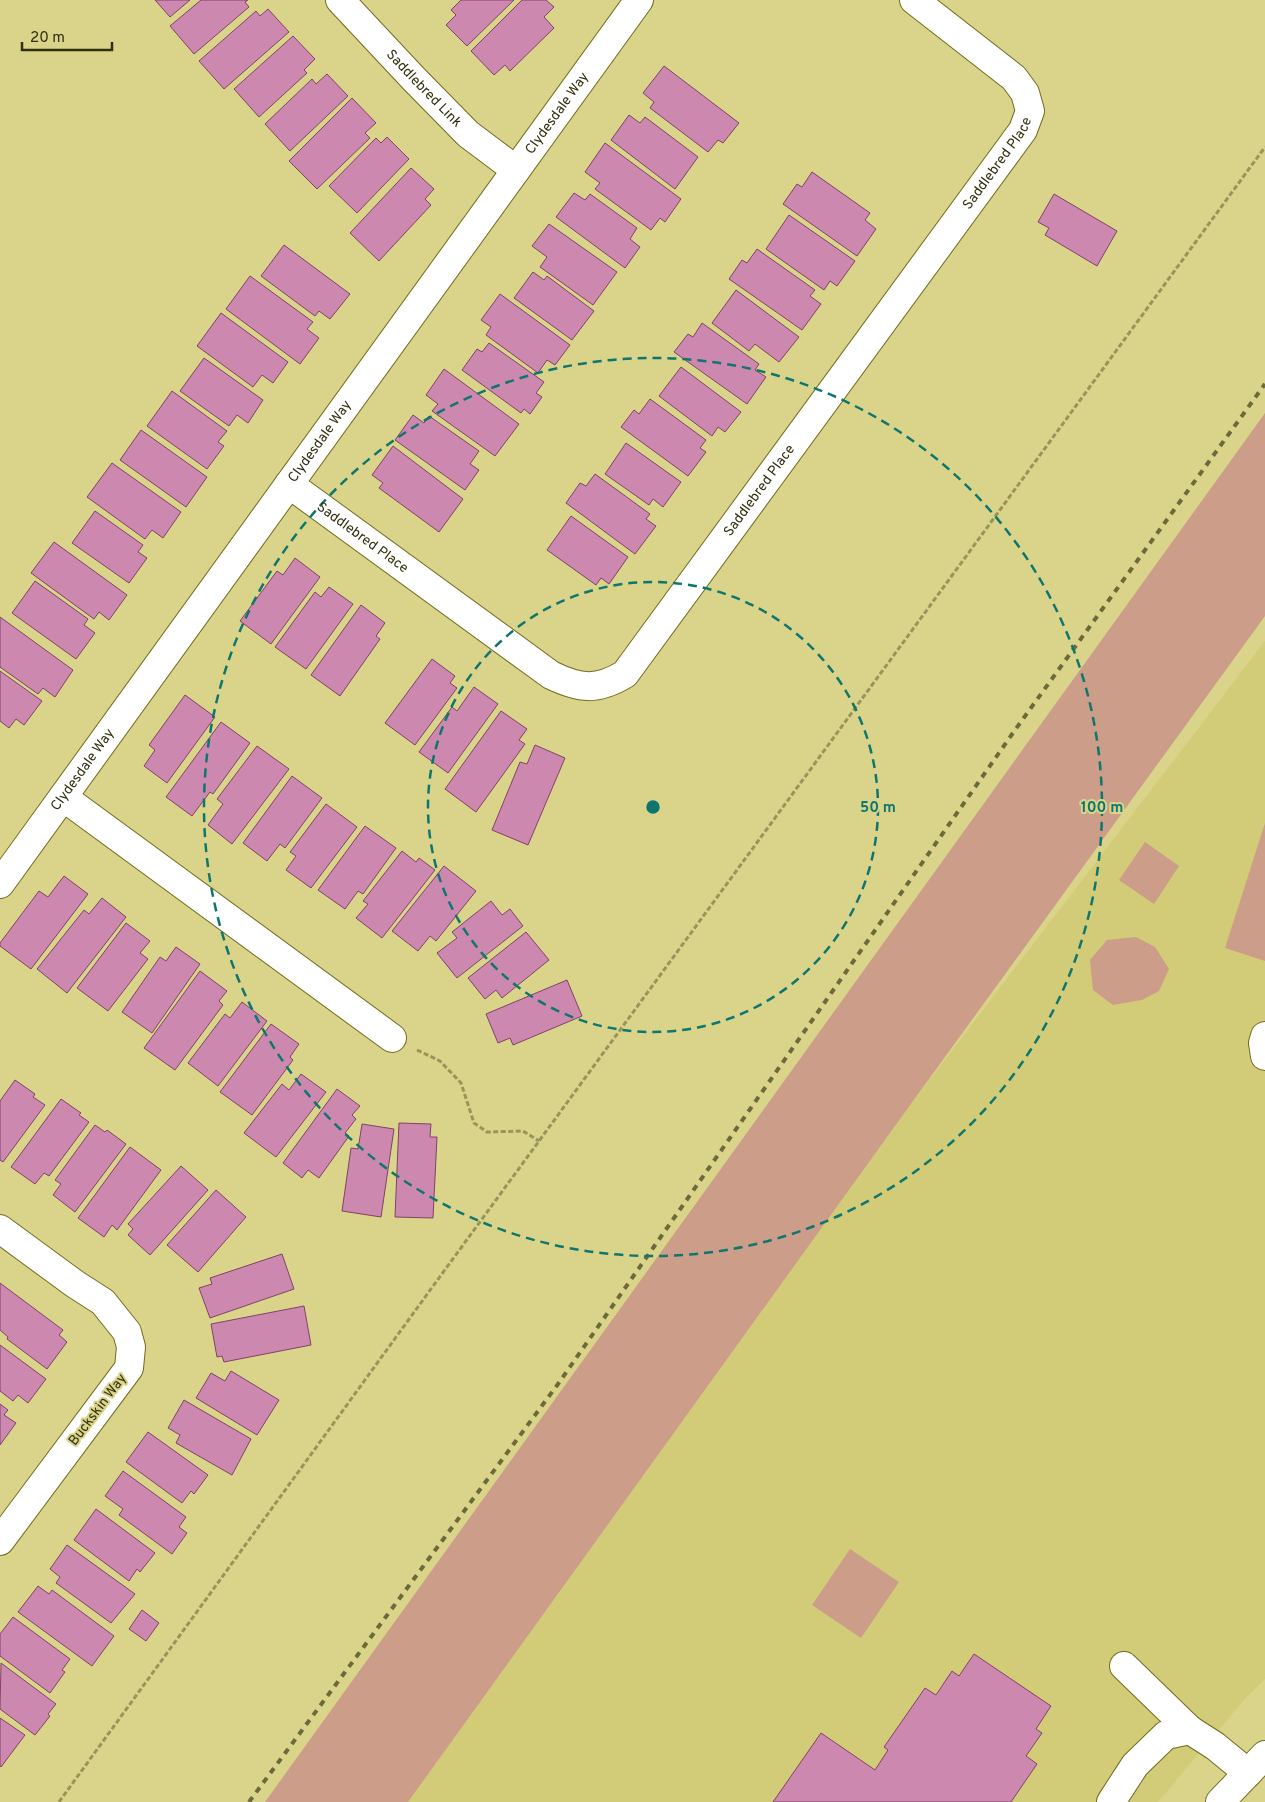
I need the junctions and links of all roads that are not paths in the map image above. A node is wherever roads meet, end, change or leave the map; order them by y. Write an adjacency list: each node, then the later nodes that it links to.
1 (340, 0): 4 (street, Saddlebred Link)
2 (639, 0): 4 (street, Clydesdale Way)
3 (914, 0): 5 (street, Saddlebred Place)
4 (516, 170): 5 (street, Clydesdale Way)
5 (289, 484): 6 (street, Clydesdale Way)
6 (63, 797): 7 (street, Clydesdale Way); 9 (street)
7 (0, 884)
8 (1265, 1036): 10 (street)
9 (392, 1038)
10 (1265, 1056)
11 (0, 1229): 12 (street, Buckskin Way)
12 (0, 1541)
13 (1124, 1666): 14 (street)
14 (1190, 1730): 15 (street); 16 (street)
15 (1256, 1764): 17 (street)
16 (1111, 1802)
17 (1220, 1802)

